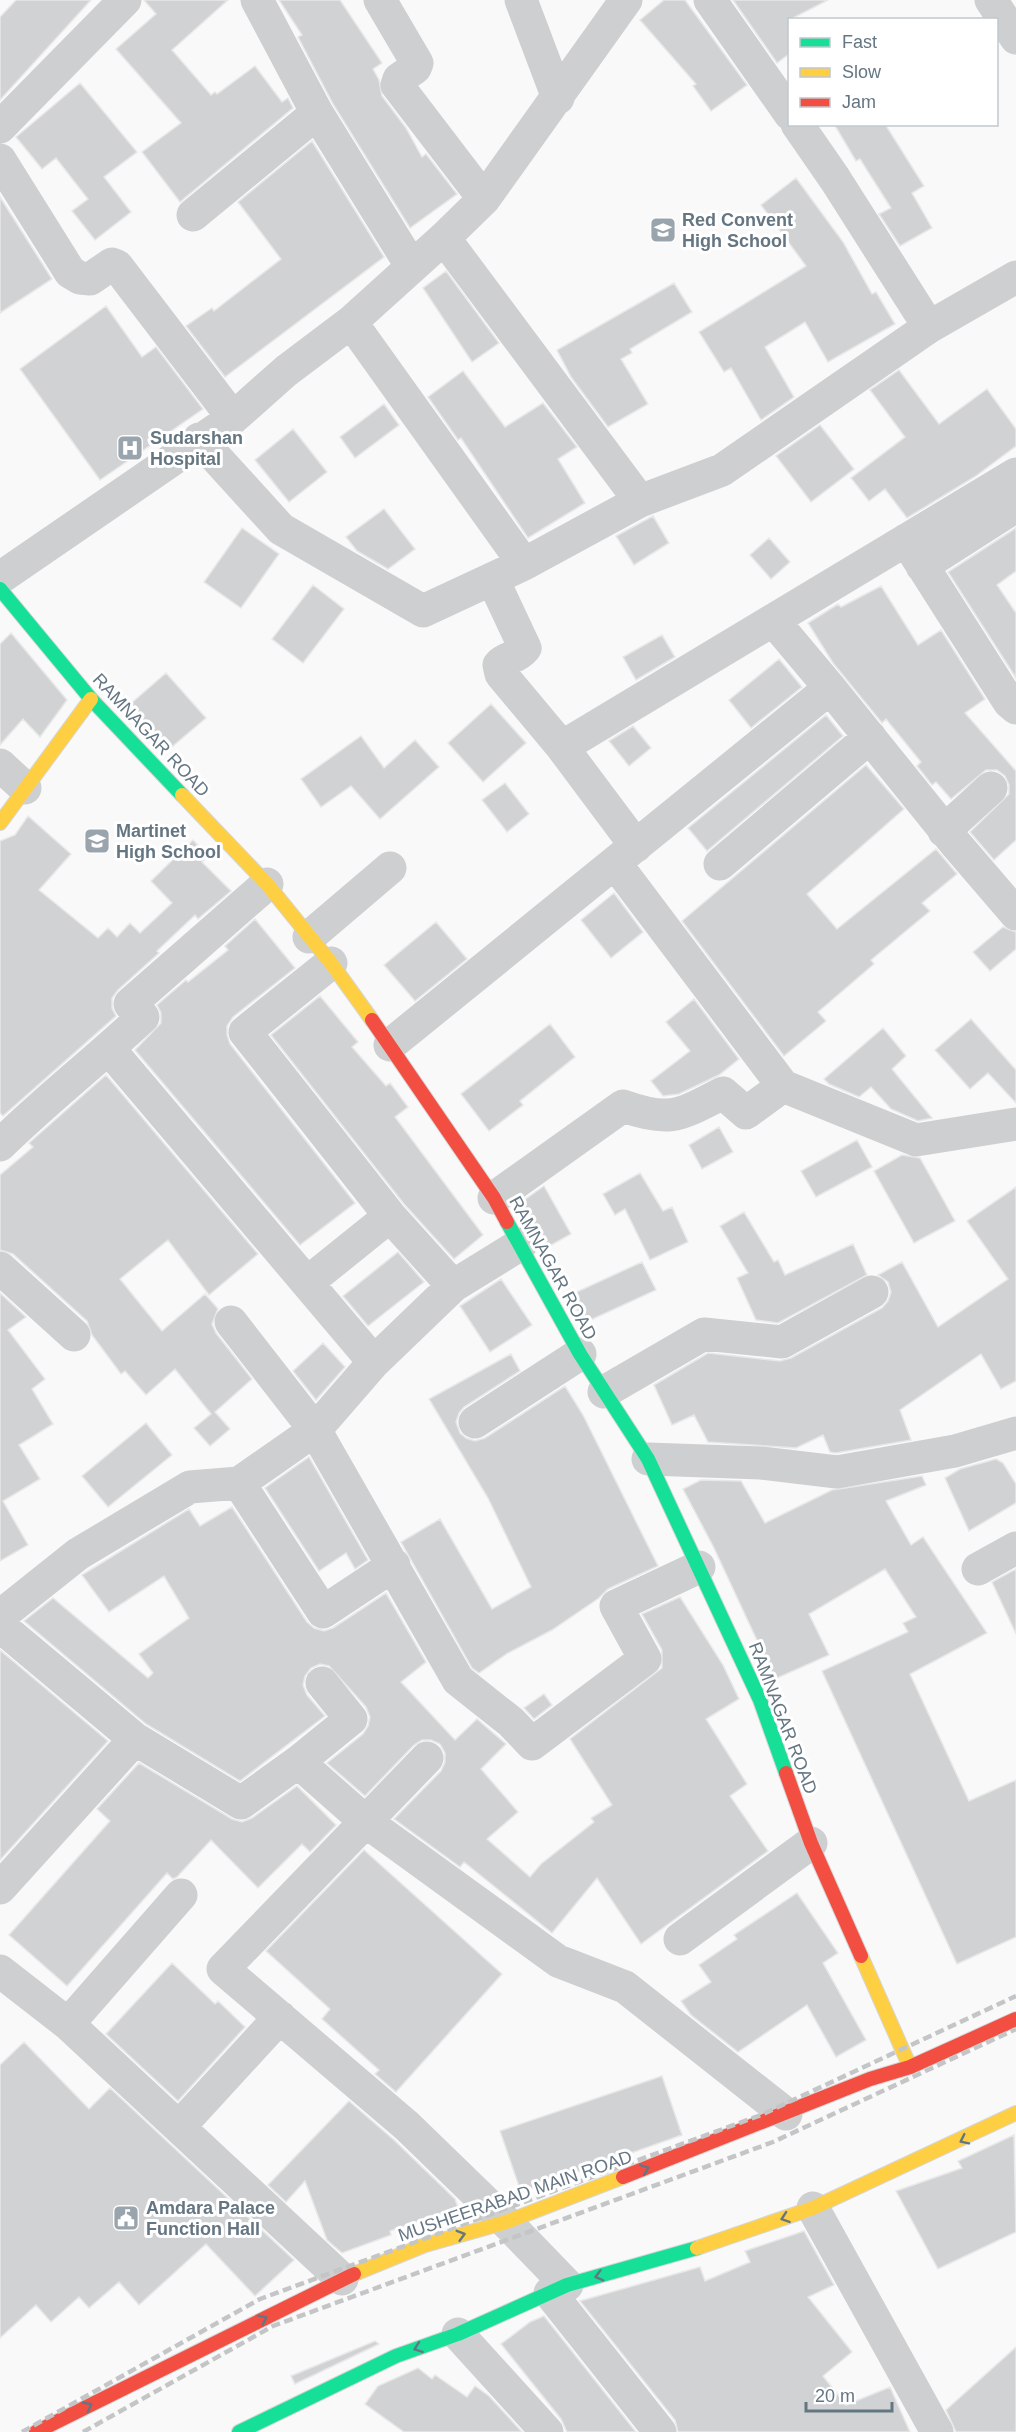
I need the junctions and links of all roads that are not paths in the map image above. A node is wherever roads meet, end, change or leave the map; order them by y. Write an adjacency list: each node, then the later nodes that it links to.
1 (125, 0): 15 (street)
2 (257, 0): 12 (street)
3 (380, 0): 17 (street)
4 (521, 0): 11 (street)
5 (592, 0): 9 (street)
6 (626, 0): 9 (street)
7 (710, 0): 13 (street)
8 (991, 0): 10 (street)
9 (602, 33): 11 (street)
10 (1016, 38)
11 (558, 98): 17 (street)
12 (317, 113): 18 (street); 20 (street)
13 (788, 113)
14 (798, 126): 23 (street)
15 (0, 127)
16 (0, 160): 24 (street)
17 (484, 199): 19 (street)
18 (193, 215)
19 (444, 238): 20 (street); 27 (street)
20 (412, 267): 22 (street)
21 (1016, 277): 23 (street)
22 (351, 322): 24 (street); 30 (street)
23 (929, 327): 27 (street)
24 (233, 418): 25 (street)
25 (200, 439): 31 (street); 32 (street)
26 (1016, 474): 29 (street)
27 (640, 501): 30 (street)
28 (1016, 506): 29 (street)
29 (914, 553): 34 (street); 37 (street)
30 (524, 564): 32 (street)
31 (0, 578)
32 (493, 580): 39 (street)
33 (0, 589): 36 (main road, RAMNAGAR ROAD)
34 (772, 620): 35 (street); 39 (street)
35 (830, 688): 38 (street); 45 (street)
36 (91, 699): 41 (main road); 48 (main road, RAMNAGAR ROAD)
37 (1016, 708)
38 (870, 737): 44 (street); 46 (street)
39 (562, 747): 45 (street)
40 (0, 765): 41 (street)
41 (25, 788): 43 (main road)
42 (991, 788): 44 (street)
43 (0, 823)
44 (945, 831): 49 (street)
45 (626, 855): 52 (street); 54 (street)
46 (720, 864)
47 (390, 868): 50 (street)
48 (267, 884): 50 (main road, RAMNAGAR ROAD); 53 (street)
49 (1016, 914)
50 (309, 937): 51 (main road, RAMNAGAR ROAD)
51 (330, 963): 52 (main road, RAMNAGAR ROAD); 58 (street)
52 (390, 1045): 57 (main road, RAMNAGAR ROAD)
53 (109, 1049): 56 (street); 61 (street)
54 (783, 1086): 55 (street); 57 (street)
55 (1016, 1124)
56 (0, 1145)
57 (494, 1198): 59 (main road, RAMNAGAR ROAD)
58 (390, 1216): 61 (street); 62 (street)
59 (521, 1244): 62 (street); 66 (main road, RAMNAGAR ROAD)
60 (0, 1268): 65 (street)
61 (308, 1282): 67 (street)
62 (453, 1286): 67 (street)
63 (872, 1292): 68 (street)
64 (231, 1322): 70 (street)
65 (74, 1335)
66 (580, 1354): 68 (main road, RAMNAGAR ROAD); 69 (street)
67 (374, 1362): 70 (street)
68 (604, 1392): 72 (main road, RAMNAGAR ROAD)
69 (475, 1422)
70 (315, 1430): 73 (street); 75 (street)
71 (1016, 1433): 72 (street)
72 (648, 1459): 76 (main road, RAMNAGAR ROAD)
73 (239, 1483): 75 (street); 78 (street)
74 (1016, 1548): 77 (street)
75 (394, 1565): 76 (street)
76 (699, 1567): 85 (main road, RAMNAGAR ROAD)
77 (978, 1569)
78 (0, 1616)
79 (0, 1626): 81 (street)
80 (322, 1683): 83 (street)
81 (135, 1739): 83 (street); 86 (street)
82 (427, 1758): 84 (street)
83 (298, 1762): 84 (street)
84 (365, 1821): 90 (street); 95 (street)
85 (811, 1843): 88 (street); 93 (main road, RAMNAGAR ROAD)
86 (0, 1888)
87 (182, 1895): 92 (street)
88 (680, 1939)
89 (0, 1971): 92 (street)
90 (280, 2017): 96 (street); 98 (street)
91 (1016, 2019): 93 (main road, MUSHEERABAD MAIN ROAD)
92 (68, 2024): 96 (street)
93 (910, 2067): 95 (main road, MUSHEERABAD MAIN ROAD)
94 (1016, 2113): 97 (main road, one-way to 97)
95 (786, 2114): 98 (main road, MUSHEERABAD MAIN ROAD, one-way to 95)
96 (179, 2127): 99 (street)
97 (813, 2208): 100 (main road, one-way to 100); 107 (street)
98 (506, 2222): 99 (main road, MUSHEERABAD MAIN ROAD, one-way to 98); 100 (street)
99 (342, 2279): 103 (main road, MUSHEERABAD MAIN ROAD, one-way to 99)
100 (558, 2289): 101 (main road); 106 (street)
101 (458, 2334): 102 (main road, one-way to 102); 105 (street)
102 (276, 2423): 104 (main road)
103 (36, 2432)
104 (239, 2432)
105 (546, 2432)
106 (660, 2432)
107 (937, 2432)

